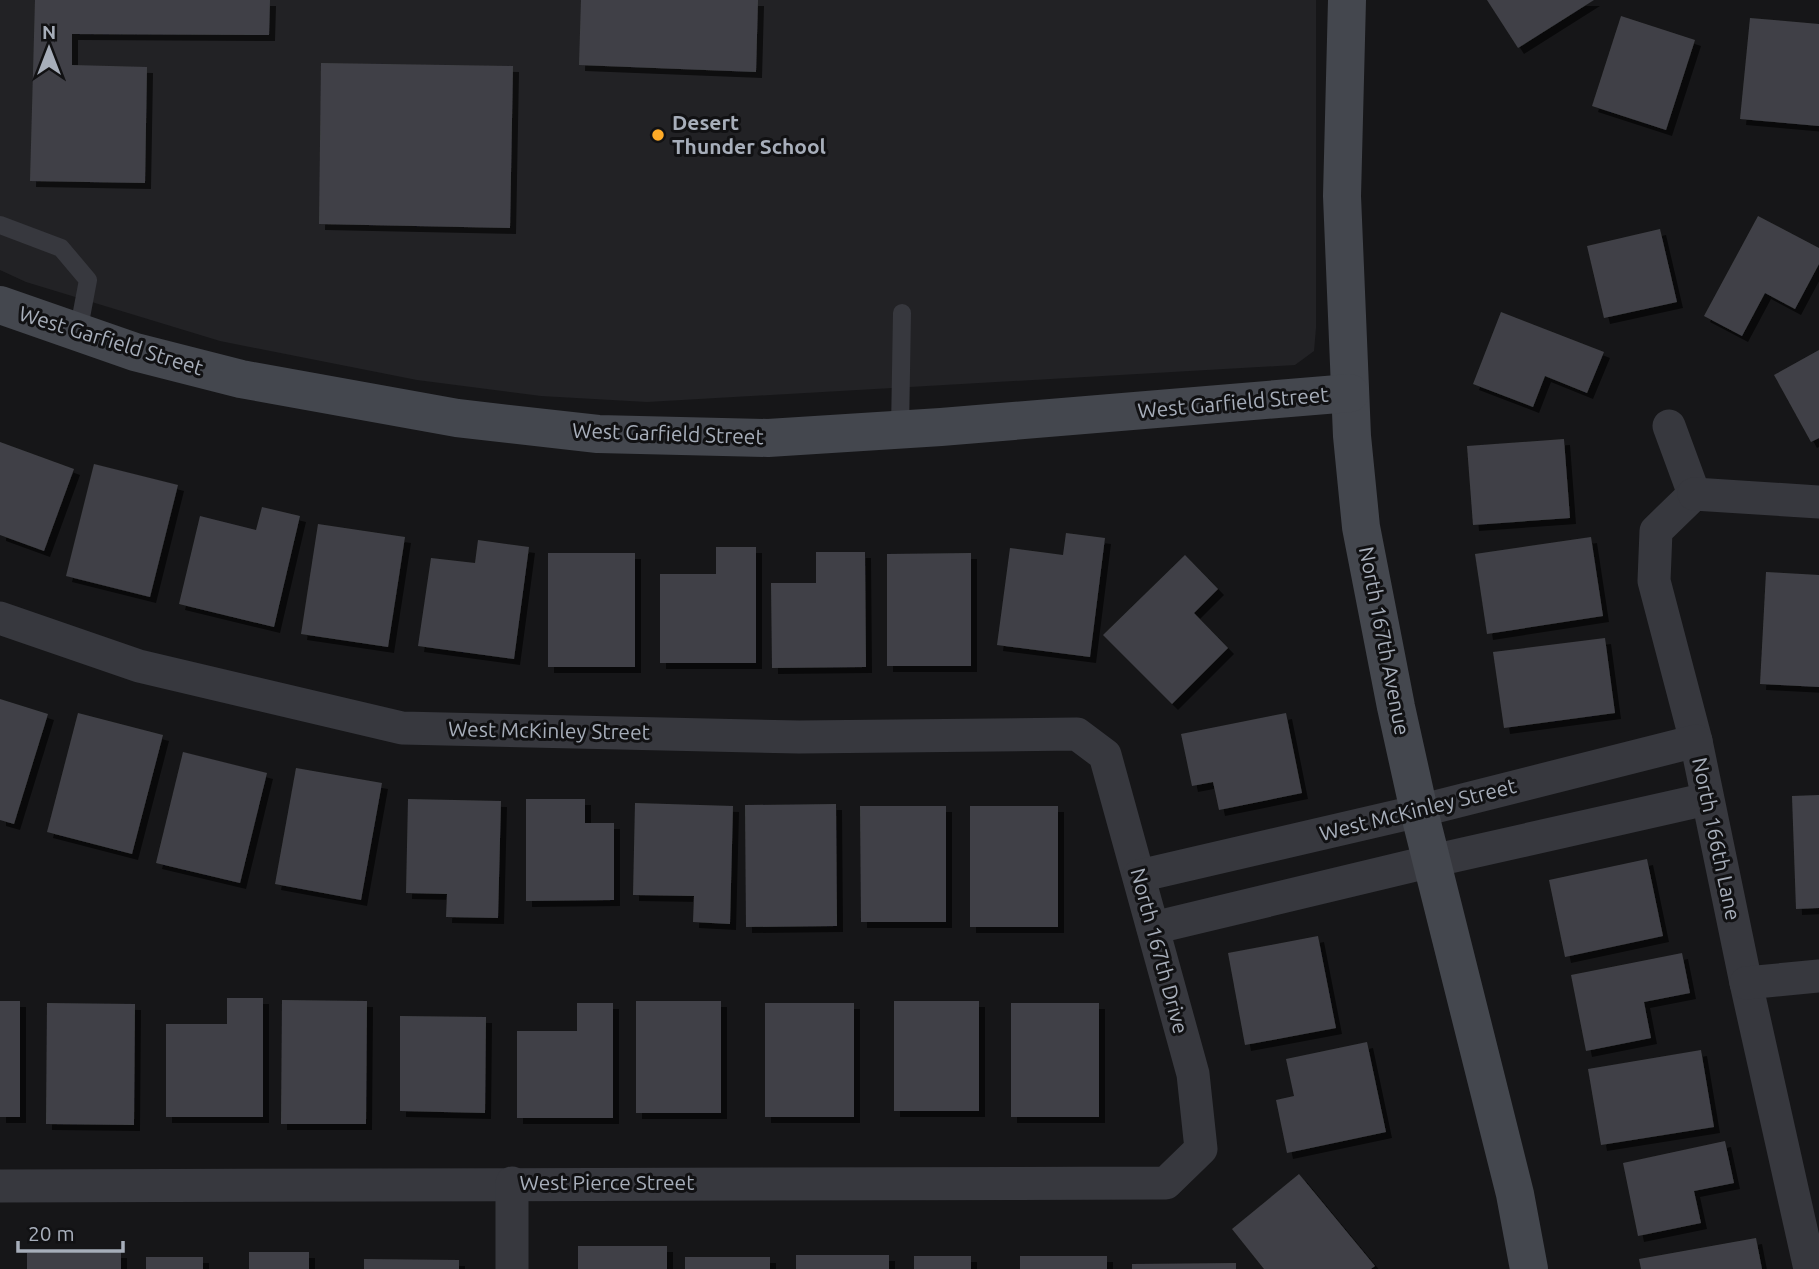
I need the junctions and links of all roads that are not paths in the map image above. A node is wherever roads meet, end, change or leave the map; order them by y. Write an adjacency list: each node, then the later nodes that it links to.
1 (1347, 0): 6 (street, North 167th Avenue)
2 (0, 225): 5 (lane)
3 (0, 305): 5 (street, West Garfield Street)
4 (902, 313): 8 (lane)
5 (78, 333): 8 (street, West Garfield Street)
6 (1350, 393): 8 (street, West Garfield Street); 15 (street, North 167th Avenue)
7 (1669, 426): 9 (street)
8 (900, 430)
9 (1694, 495): 10 (street); 12 (street, North 166th Lane)
10 (1819, 502)
11 (0, 618): 13 (street, West McKinley Street)
12 (1696, 741): 14 (street, North 166th Lane); 15 (street, West McKinley Street)
13 (1105, 755): 17 (street, North 167th Drive)
14 (1706, 799): 16 (street); 20 (street, North 166th Lane)
15 (1419, 811): 16 (street, North 167th Avenue); 17 (street, West McKinley Street)
16 (1432, 861): 18 (street); 25 (street, North 167th Avenue)
17 (1139, 876): 18 (street, North 167th Drive)
18 (1153, 928): 21 (street, North 167th Drive)
19 (1819, 976): 20 (street)
20 (1746, 983): 26 (street, North 166th Lane)
21 (1201, 1149): 22 (street, West Pierce Street)
22 (512, 1183): 23 (street, West Pierce Street); 24 (street)
23 (0, 1186)
24 (512, 1269)
25 (1529, 1269)
26 (1810, 1269)

